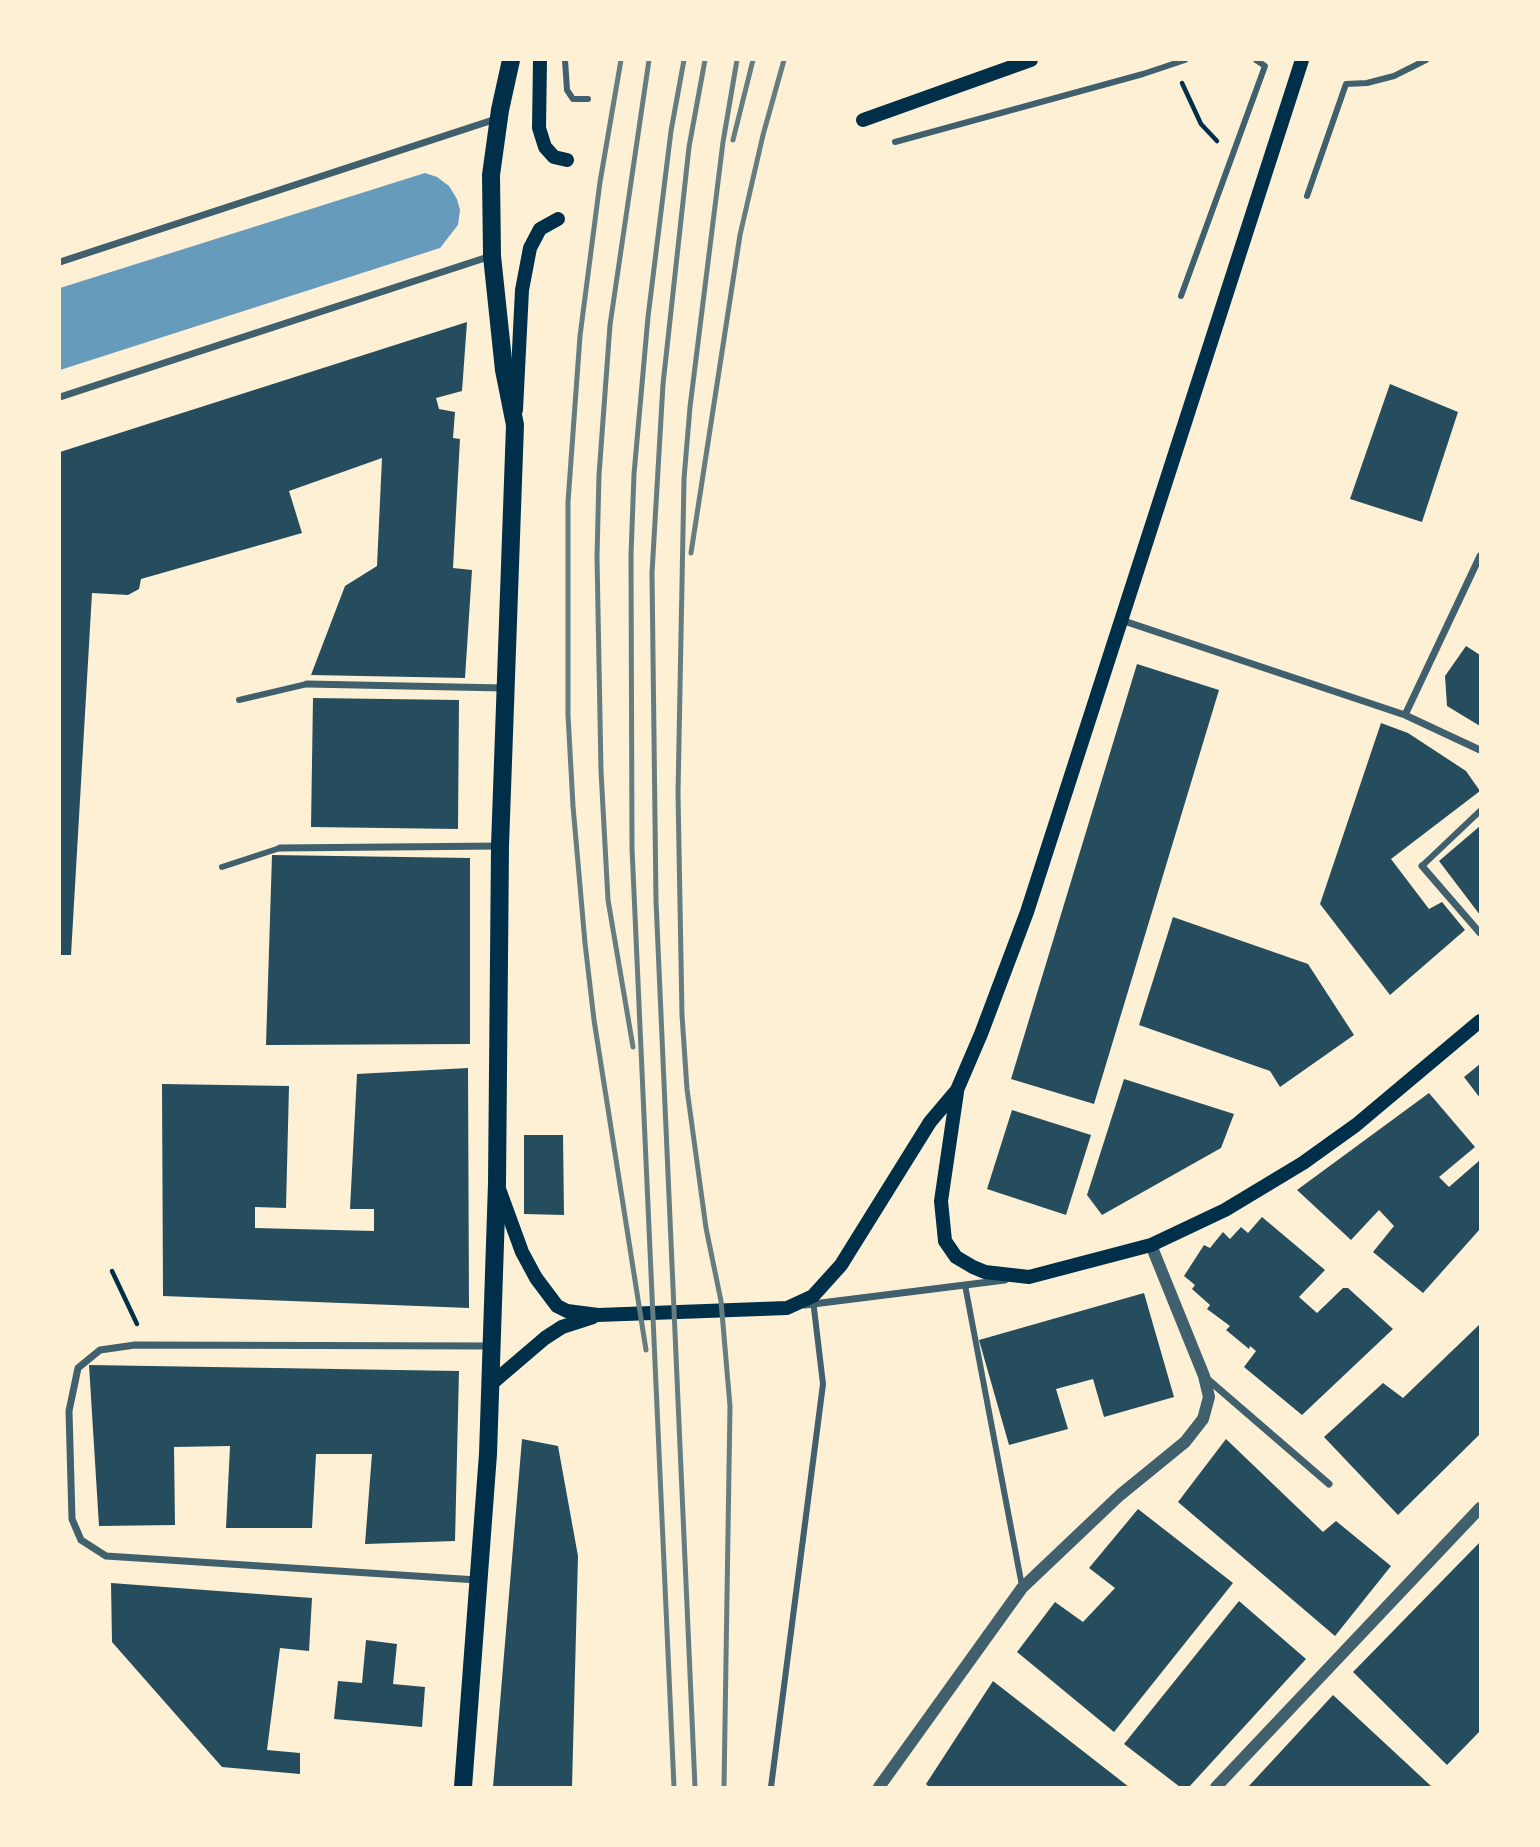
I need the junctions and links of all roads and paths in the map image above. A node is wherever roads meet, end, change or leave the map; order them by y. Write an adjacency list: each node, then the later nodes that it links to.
1 (510, 60): 11 (main road)
2 (540, 60): 15 (main road)
3 (565, 60): 10 (street)
4 (1031, 60): 12 (main road)
5 (1185, 60): 9 (street)
6 (1256, 60): 14 (street)
7 (1302, 60): 24 (main road)
8 (1426, 60): 16 (street)
9 (1177, 62): 13 (street); 14 (path)
10 (588, 99)
11 (499, 118): 18 (main road); 19 (street)
12 (863, 120)
13 (895, 142)
14 (1234, 152): 20 (street)
15 (567, 160)
16 (1307, 196)
17 (558, 219): 22 (main road)
18 (492, 256): 21 (street); 22 (main road)
19 (60, 262)
20 (1181, 296)
21 (60, 397)
22 (515, 425): 26 (main road)
23 (1480, 556): 28 (street)
24 (1121, 620): 28 (street); 37 (main road)
25 (307, 684): 26 (street); 27 (street)
26 (505, 688): 31 (main road)
27 (239, 700)
28 (1405, 715): 29 (street)
29 (1480, 750)
30 (1480, 811): 33 (street)
31 (500, 846): 32 (street); 38 (main road)
32 (280, 848): 34 (street)
33 (1422, 866): 35 (street)
34 (222, 867)
35 (1480, 933)
36 (1480, 1021): 39 (main road)
37 (957, 1090): 41 (main road); 43 (main road)
38 (497, 1183): 44 (main road); 46 (main road)
39 (1151, 1245): 41 (main road); 47 (street)
40 (112, 1271): 45 (path)
41 (1020, 1277): 42 (street)
42 (965, 1285): 43 (street); 52 (street)
43 (813, 1300): 44 (main road); 54 (street)
44 (598, 1315): 48 (main road)
45 (138, 1327)
46 (492, 1346): 48 (main road); 51 (street)
47 (1203, 1376): 49 (street); 52 (street)
48 (490, 1385): 51 (main road)
49 (1329, 1484)
50 (1480, 1508): 56 (street)
51 (480, 1580): 53 (main road)
52 (1022, 1588): 55 (street)
53 (463, 1787)
54 (771, 1787)
55 (879, 1787)
56 (1216, 1787)

